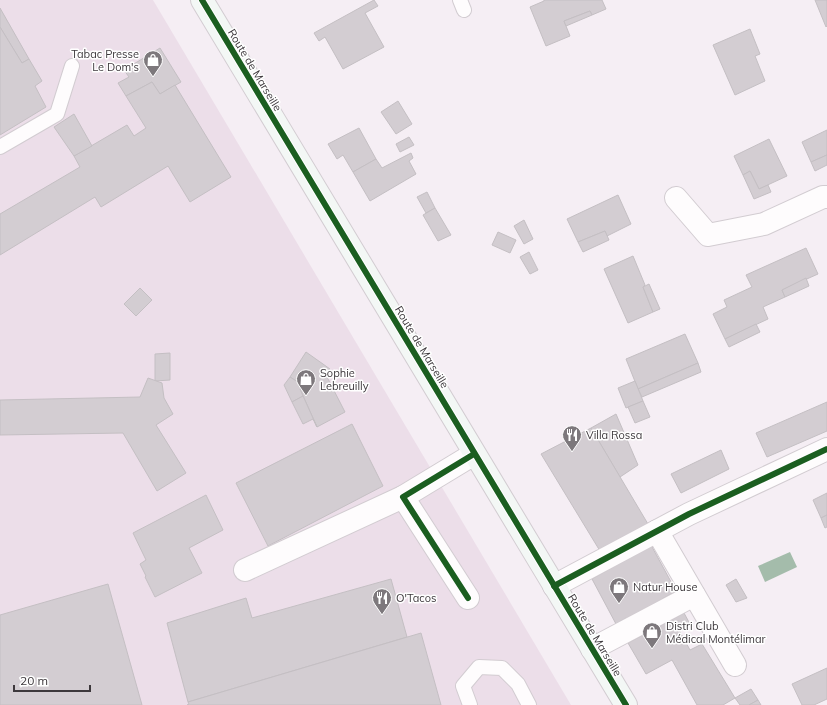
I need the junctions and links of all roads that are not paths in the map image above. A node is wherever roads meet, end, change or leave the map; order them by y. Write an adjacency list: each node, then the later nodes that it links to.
1 (202, 0): 7 (main road, Route de Marseille)
2 (72, 66): 3 (lane)
3 (0, 147)
4 (827, 197): 5 (street)
5 (676, 198)
6 (827, 449): 9 (street)
7 (474, 454): 8 (street); 11 (main road, Route de Marseille)
8 (403, 497): 10 (street); 13 (street)
9 (656, 531): 11 (street); 12 (street)
10 (244, 570)
11 (554, 586): 14 (main road, Route de Marseille)
12 (694, 595): 14 (street); 15 (street)
13 (468, 598)
14 (592, 649): 18 (main road, Route de Marseille)
15 (735, 665)
16 (470, 705): 17 (lane)
17 (529, 705)
18 (626, 705)

